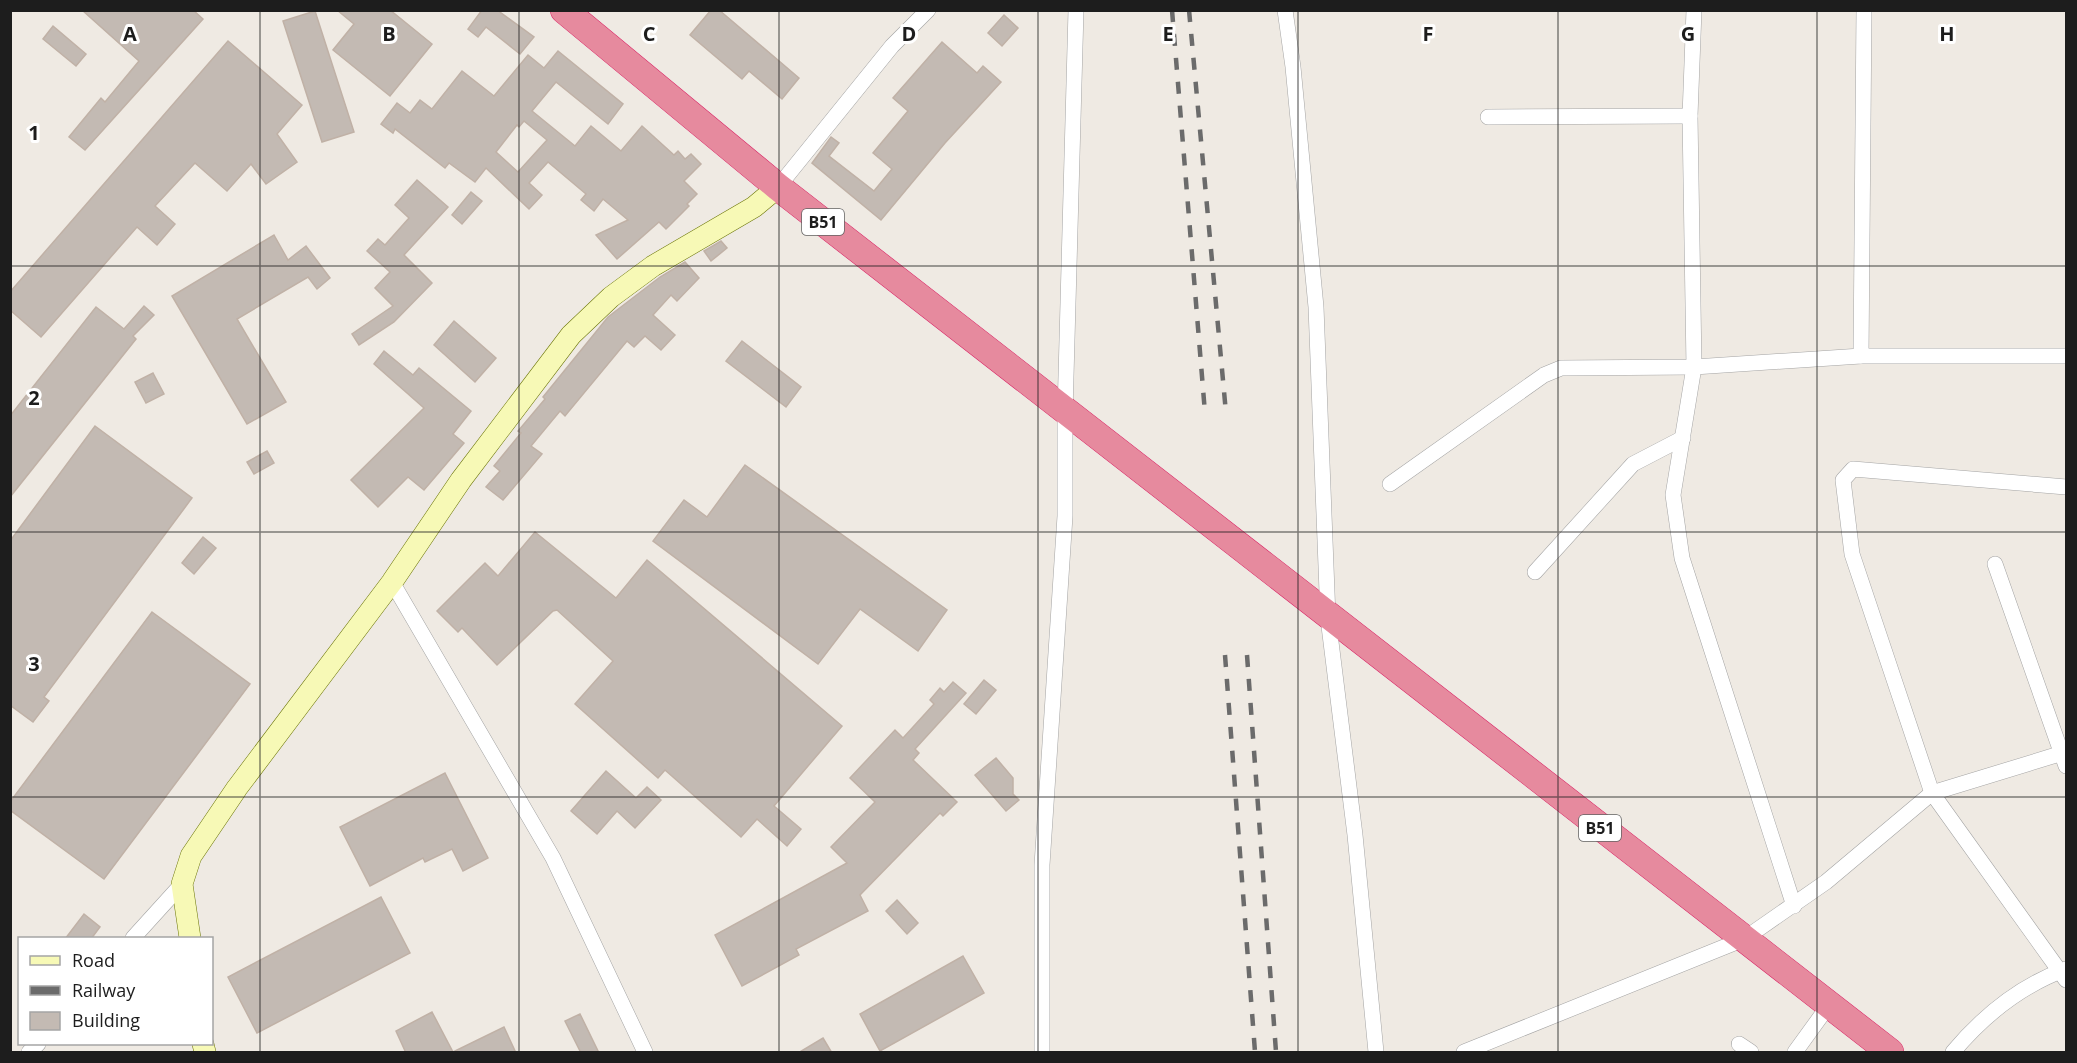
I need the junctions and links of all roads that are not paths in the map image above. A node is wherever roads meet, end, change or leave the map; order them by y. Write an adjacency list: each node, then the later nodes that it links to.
1 (564, 10): 9 (highway, B51)
2 (927, 10): 9 (street)
3 (1076, 10): 13 (street)
4 (1285, 10): 20 (street)
5 (1694, 10): 7 (street)
6 (1864, 10): 10 (street)
7 (1690, 116): 8 (street); 12 (street)
8 (1488, 117)
9 (777, 187): 13 (highway, B51); 19 (street)
10 (1861, 356): 11 (street); 12 (street)
11 (2067, 356)
12 (1694, 367): 14 (street); 15 (street)
13 (1065, 413): 20 (highway, B51); 31 (street)
14 (1683, 438): 18 (street); 24 (street)
15 (1390, 484)
16 (2067, 486): 22 (street)
17 (1995, 564): 21 (street)
18 (1535, 572)
19 (392, 582): 23 (street); 30 (street)
20 (1328, 618): 27 (highway, B51); 32 (street)
21 (2065, 757): 22 (street)
22 (1932, 793): 24 (street); 28 (street)
23 (182, 884): 25 (street); 26 (street)
24 (1794, 906): 27 (street)
25 (135, 937)
26 (190, 937)
27 (1744, 939): 29 (highway, B51); 33 (street)
28 (2064, 973): 36 (street)
29 (1829, 1005): 34 (street); 35 (highway, B51)
30 (645, 1053)
31 (1042, 1053)
32 (1376, 1053)
33 (1464, 1053)
34 (1795, 1053)
35 (1890, 1053)
36 (1953, 1053)

